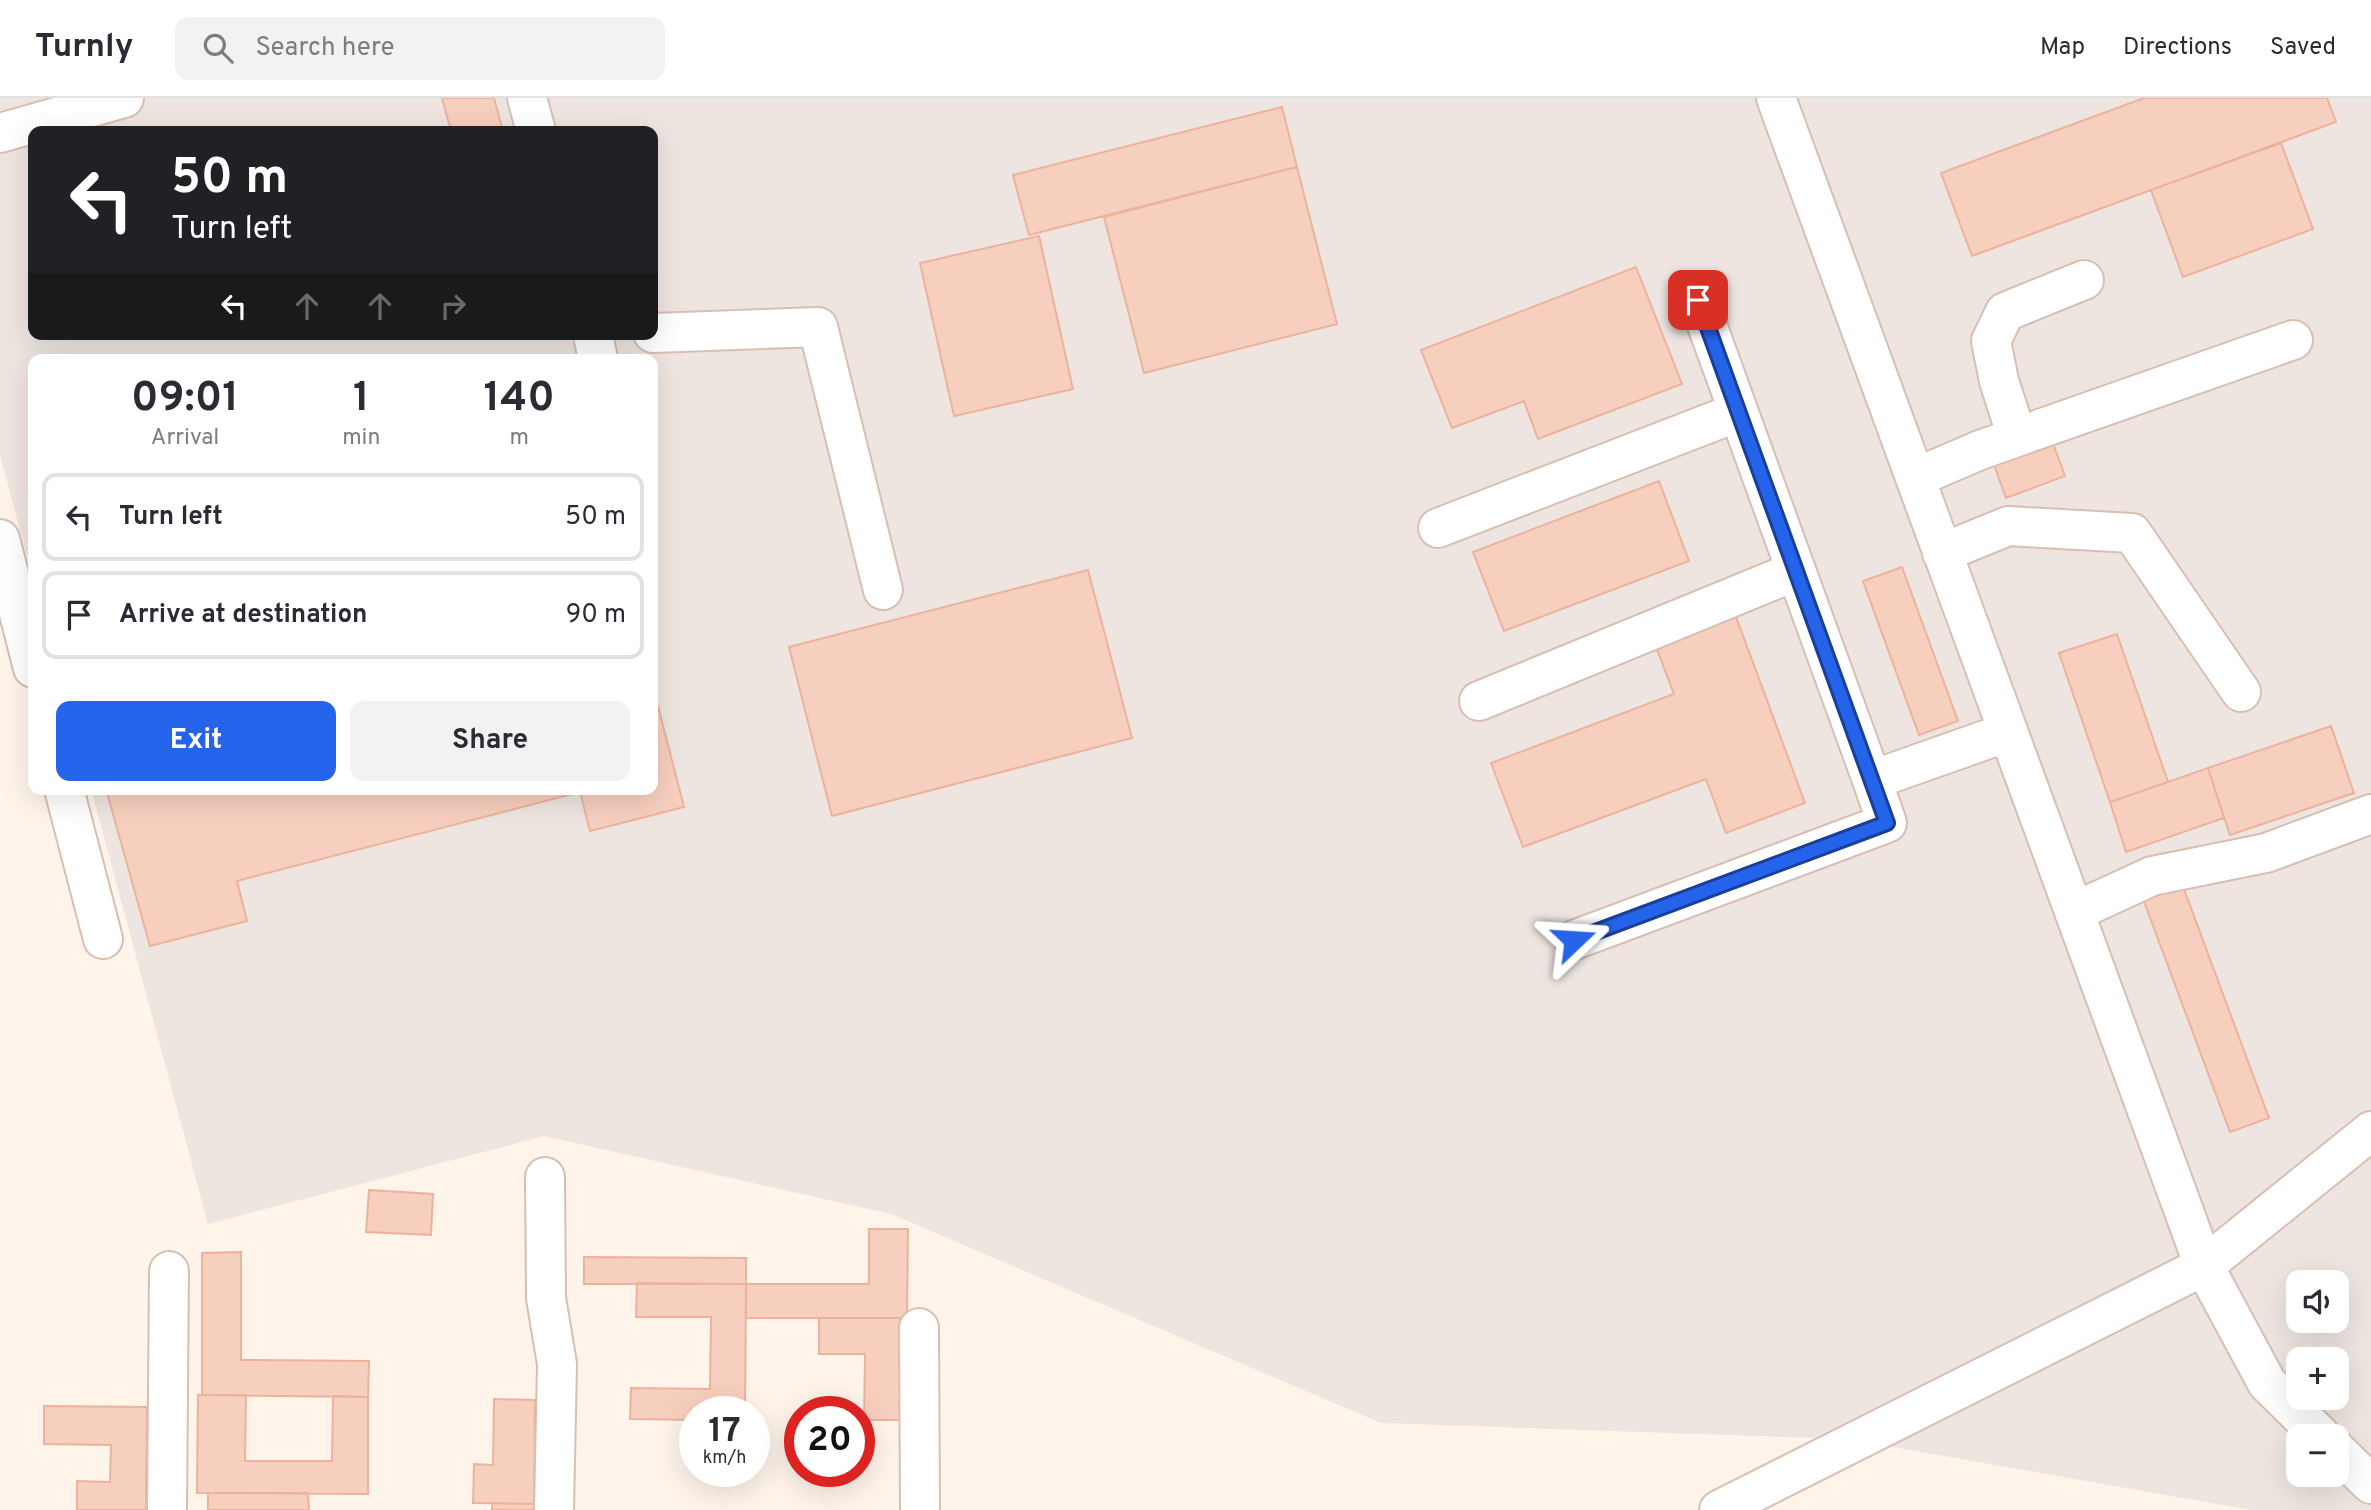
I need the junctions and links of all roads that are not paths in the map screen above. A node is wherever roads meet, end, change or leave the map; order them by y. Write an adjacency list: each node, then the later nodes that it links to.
1 (124, 98): 5 (street)
2 (527, 98): 4 (street)
3 (1776, 98): 12 (street)
4 (535, 126)
5 (0, 133)
6 (2084, 280): 11 (street)
7 (1698, 300): 10 (street)
8 (658, 333): 17 (street)
9 (2293, 340): 11 (street)
10 (1738, 412): 13 (street); 16 (street)
11 (2017, 437): 12 (street)
12 (1915, 478): 15 (street)
13 (1438, 528)
14 (0, 539): 18 (street)
15 (1942, 553): 19 (street); 21 (street)
16 (1796, 571): 20 (street); 22 (street)
17 (883, 590)
18 (28, 648)
19 (2241, 692)
20 (1479, 701)
21 (2008, 732): 22 (street); 25 (street)
22 (1872, 780): 27 (street)
23 (66, 795): 26 (street)
24 (2371, 814): 25 (street)
25 (2074, 912): 30 (street)
26 (103, 939)
27 (1574, 940)
28 (2371, 1131): 30 (street)
29 (545, 1177): 37 (street)
30 (2204, 1266): 33 (street); 39 (street)
31 (169, 1270): 36 (street)
32 (919, 1328): 38 (street)
33 (2309, 1424)
34 (2349, 1463): 35 (street)
35 (2371, 1484)
36 (167, 1510)
37 (554, 1510)
38 (920, 1510)
39 (1719, 1510)

